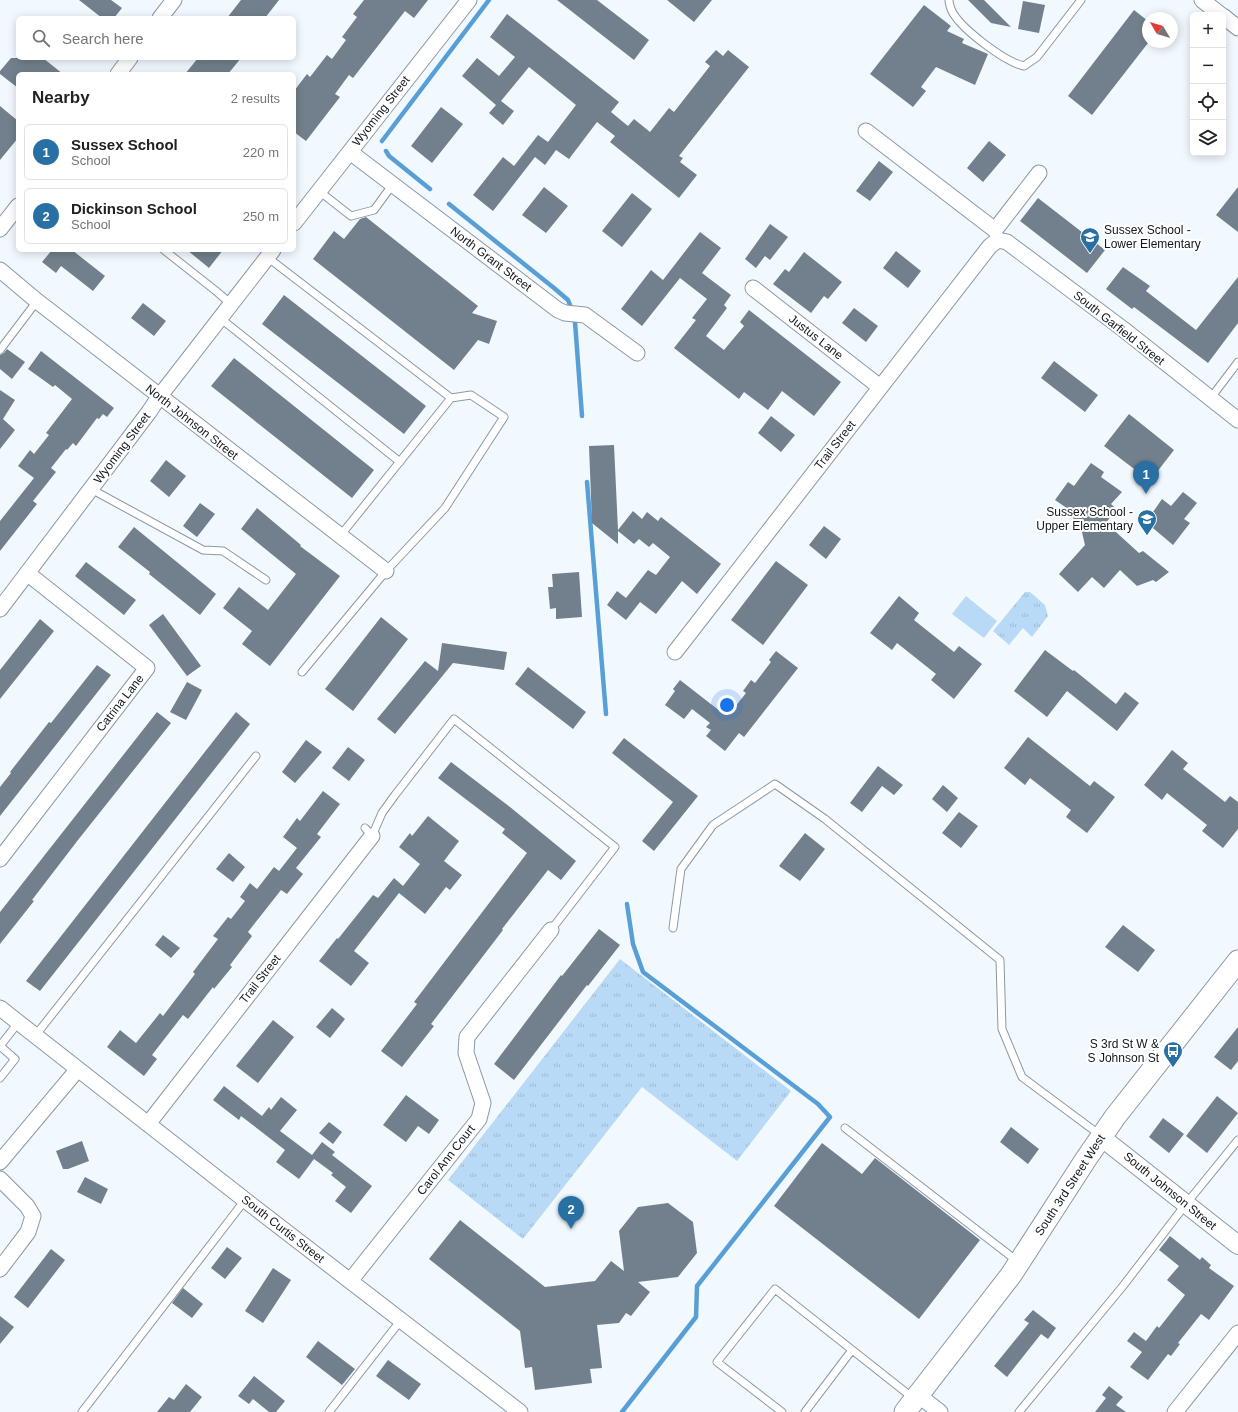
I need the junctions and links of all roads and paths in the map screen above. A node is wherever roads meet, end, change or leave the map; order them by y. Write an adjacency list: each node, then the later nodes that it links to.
1 (172, 0): 7 (street)
2 (469, 0): 13 (street, Wyoming Street)
3 (949, 0): 4 (lane)
4 (1082, 0)
5 (1202, 0): 6 (street)
6 (1217, 12)
7 (161, 16)
8 (1226, 19): 9 (street)
9 (1238, 28)
10 (128, 60): 11 (street)
11 (120, 72)
12 (866, 131): 20 (street, South Garfield Street)
13 (350, 152): 15 (street, North Grant Street); 16 (street, Wyoming Street)
14 (1039, 173): 20 (street, Trail Street)
15 (393, 184): 16 (lane); 29 (street, North Grant Street)
16 (319, 191): 18 (street, Wyoming Street)
17 (16, 209): 19 (street)
18 (296, 220)
19 (0, 229)
20 (996, 235): 31 (street, Trail Street); 34 (street, South Garfield Street)
21 (167, 252): 26 (lane)
22 (270, 253): 26 (street, Wyoming Street); 33 (lane)
23 (0, 270): 25 (street, North Johnson Street)
24 (753, 288): 31 (street, Justus Lane)
25 (37, 301): 28 (lane); 32 (street, North Johnson Street)
26 (231, 304): 27 (street, Wyoming Street)
27 (220, 318): 32 (street, Wyoming Street); 36 (lane)
28 (0, 350)
29 (637, 353)
30 (1238, 362): 34 (lane)
31 (880, 387): 43 (street, Trail Street)
32 (159, 397): 37 (street, Wyoming Street); 38 (street, North Johnson Street)
33 (452, 398): 36 (lane); 39 (lane)
34 (1210, 399): 35 (street, South Garfield Street)
35 (1238, 420)
36 (400, 462): 38 (lane)
37 (91, 489): 40 (street, Wyoming Street); 41 (lane)
38 (340, 537): 39 (street, North Johnson Street)
39 (386, 571): 44 (lane)
40 (27, 573): 42 (street, Wyoming Street); 47 (street, Catrina Lane)
41 (266, 580)
42 (0, 609)
43 (675, 652)
44 (302, 672)
45 (256, 756): 53 (lane)
46 (369, 832): 49 (lane); 57 (street, Trail Street)
47 (0, 859)
48 (673, 928): 59 (lane)
49 (551, 930): 68 (street, Carol Ann Court)
50 (1238, 961): 59 (main road, South 3rd Street West)
51 (0, 1008): 52 (street, South Curtis Street)
52 (18, 1023): 53 (street, South Curtis Street); 54 (lane)
53 (41, 1040): 55 (street, South Curtis Street)
54 (0, 1046): 56 (lane)
55 (78, 1069): 57 (street, South Curtis Street); 61 (street)
56 (0, 1078)
57 (148, 1124): 63 (street, South Curtis Street)
58 (845, 1128): 66 (lane)
59 (1101, 1137): 64 (street, South Johnson Street); 66 (main road, South 3rd Street West)
60 (1238, 1140): 64 (lane)
61 (0, 1162)
62 (0, 1179): 67 (street)
63 (245, 1200): 68 (street, South Curtis Street); 73 (lane)
64 (1186, 1204): 65 (street, South Johnson Street); 79 (lane)
65 (1238, 1245)
66 (1019, 1262): 72 (main road, South 3rd Street West)
67 (0, 1269)
68 (350, 1282): 69 (street, South Curtis Street)
69 (401, 1320): 74 (lane); 75 (street, South Curtis Street)
70 (1238, 1333): 80 (street)
71 (852, 1350): 72 (lane); 76 (lane); 77 (lane)
72 (913, 1402): 78 (street)
73 (82, 1412)
74 (329, 1412)
75 (520, 1412)
76 (782, 1412)
77 (805, 1412)
78 (940, 1412)
79 (1019, 1412)
80 (1175, 1412)

